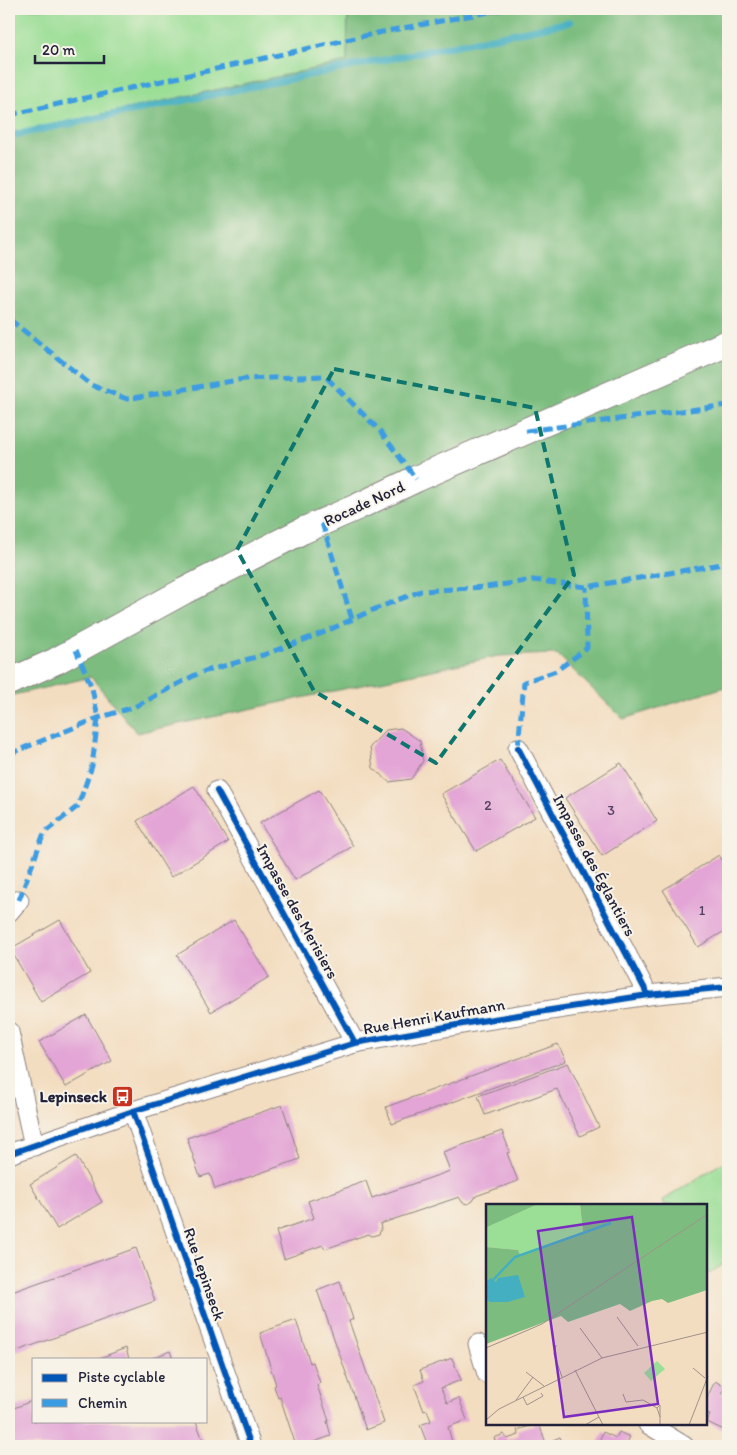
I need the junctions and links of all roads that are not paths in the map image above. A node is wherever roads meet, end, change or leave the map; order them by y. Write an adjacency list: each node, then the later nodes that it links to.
1 (728, 343): 2 (main road, Rocade Nord)
2 (9, 682)
3 (518, 748): 6 (street, Impasse des Églantiers)
4 (217, 792): 8 (street, Impasse des Merisiers)
5 (728, 987): 6 (street, Rue Henri Kaufmann)
6 (648, 995): 8 (street, Rue Henri Kaufmann)
7 (9, 1032): 10 (street)
8 (355, 1043): 9 (street, Rue Henri Kaufmann)
9 (133, 1111): 10 (street, Rue Henri Kaufmann); 15 (street, Rue Lepinseck)
10 (34, 1146): 11 (street, Rue Henri Kaufmann)
11 (9, 1154)
12 (478, 1344): 13 (street)
13 (486, 1371)
14 (650, 1425): 16 (street)
15 (251, 1446)
16 (684, 1446)

